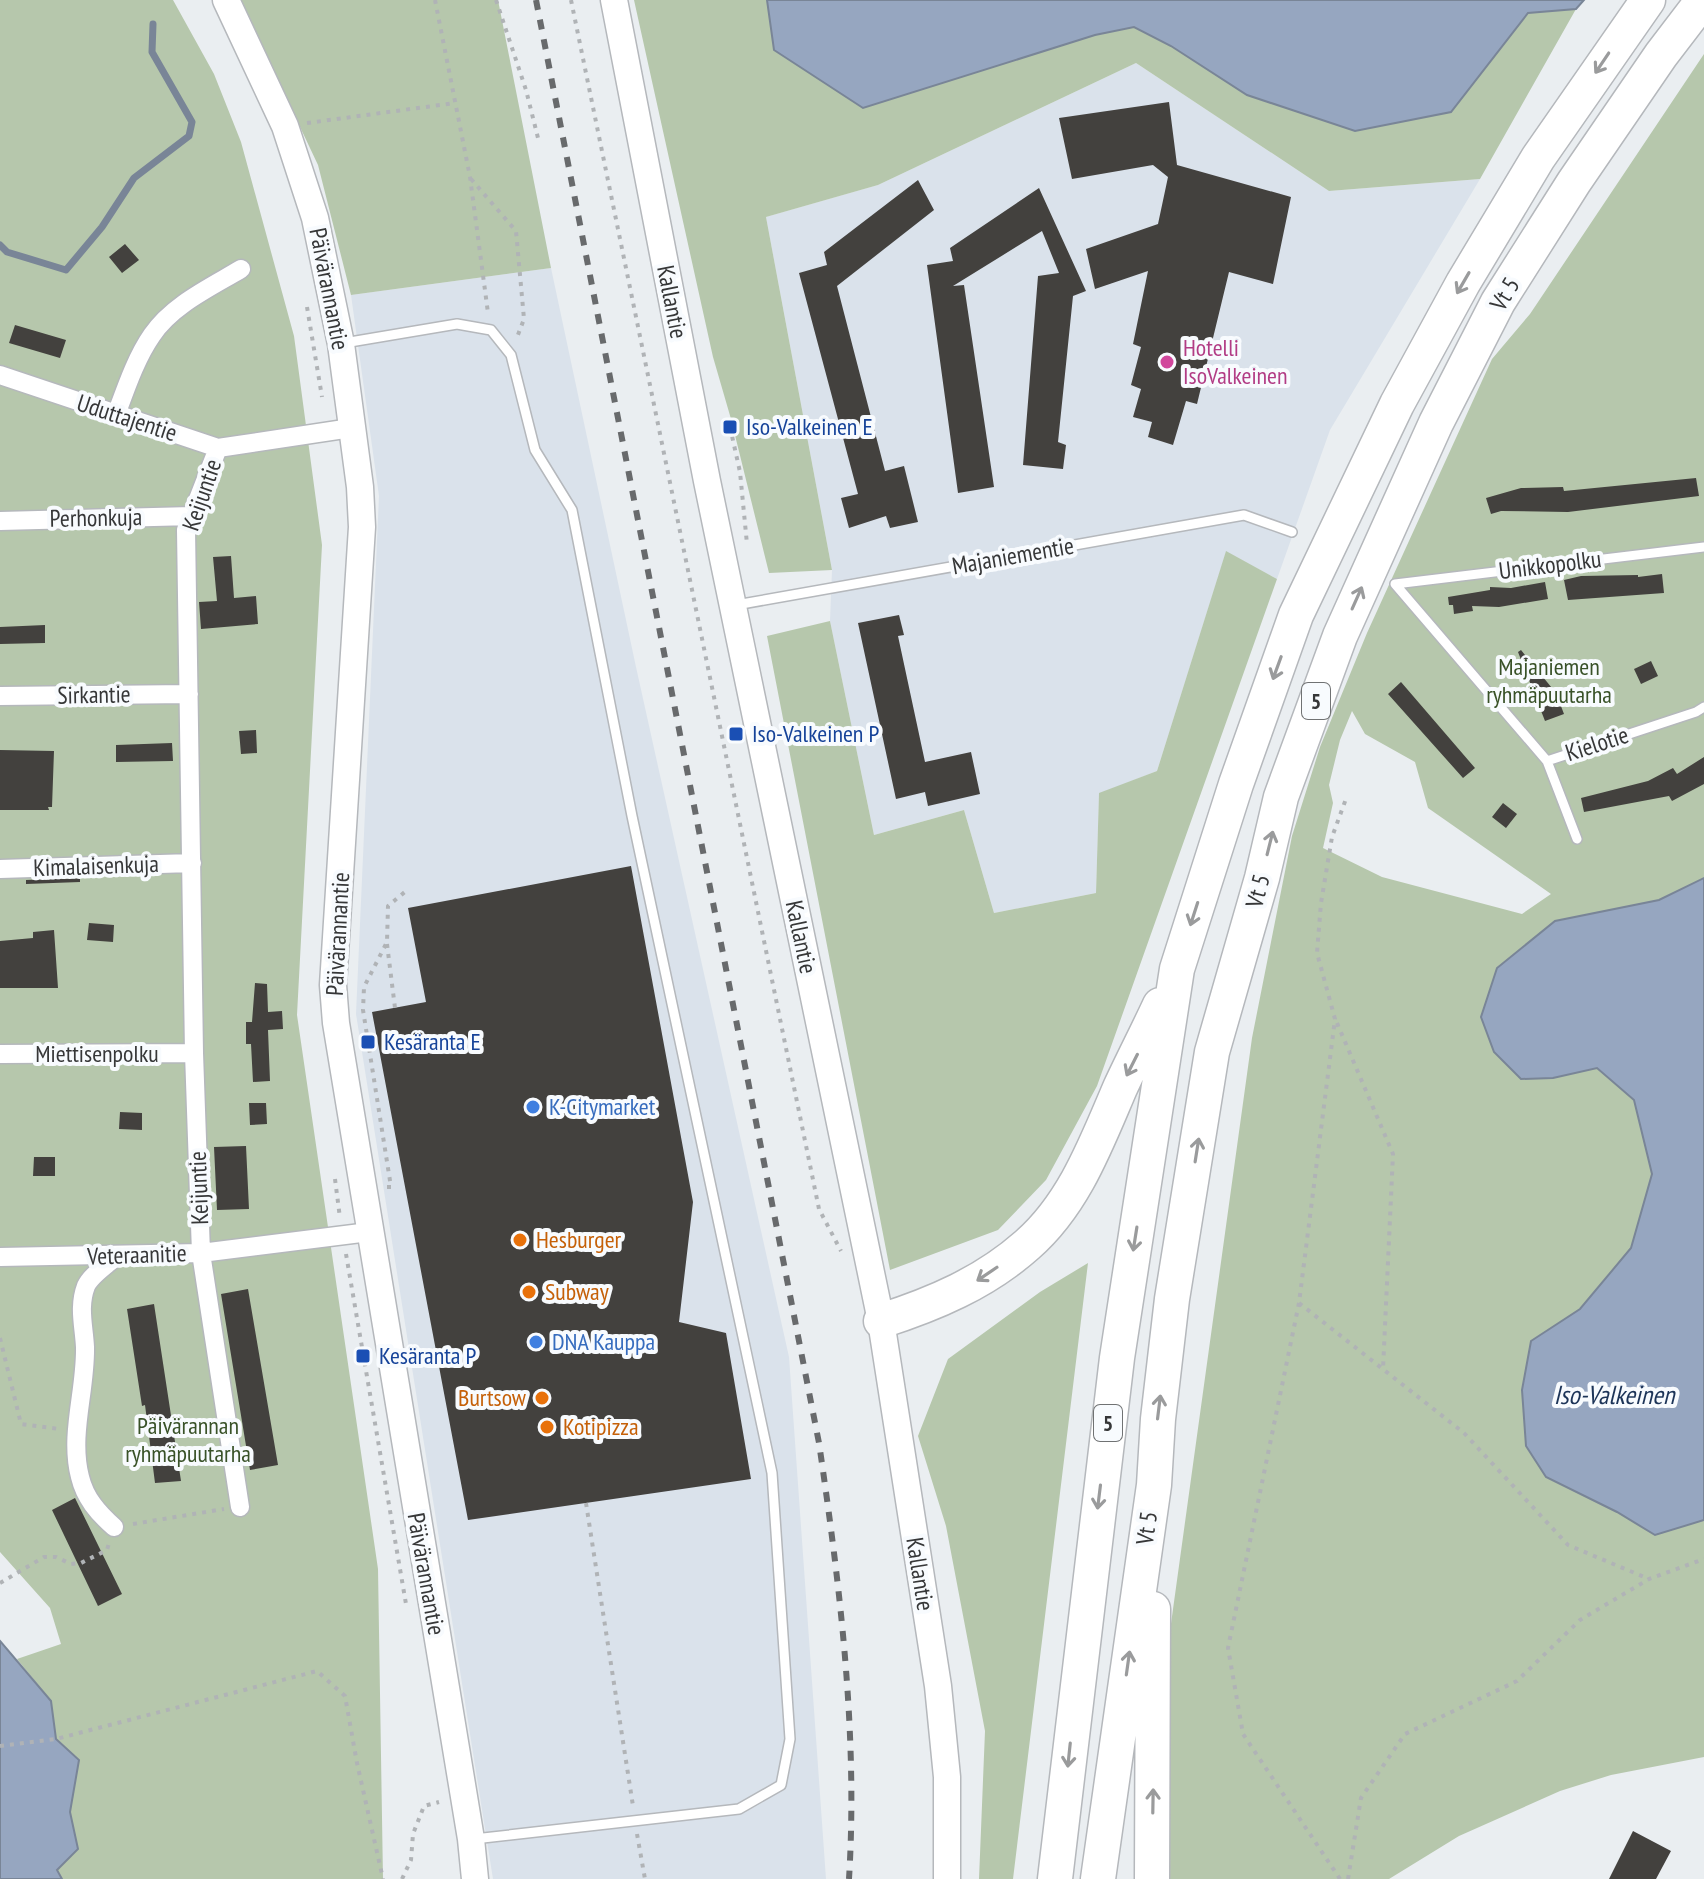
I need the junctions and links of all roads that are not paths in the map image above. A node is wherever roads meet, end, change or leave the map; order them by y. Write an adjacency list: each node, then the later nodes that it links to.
1 (226, 0): 6 (street, Päivärannantie)
2 (614, 0): 16 (street, Kallantie)
3 (1648, 0): 24 (highway, Vt 5 / 5, one-way to 24)
4 (1703, 0): 32 (highway, Vt 5 / 5, one-way to 4)
5 (241, 269): 8 (street)
6 (341, 344): 9 (street, Päivärannantie); 35 (lane)
7 (0, 375): 8 (street, Uduttajentie)
8 (116, 415): 10 (street, Uduttajentie)
9 (351, 428): 10 (street, Uduttajentie); 27 (street, Päivärannantie)
10 (218, 448): 11 (street, Keijuntie)
11 (192, 516): 12 (street, Perhonkuja); 17 (street, Keijuntie)
12 (0, 521)
13 (1292, 532): 16 (lane, Majaniementie)
14 (1704, 547): 15 (lane, Unikkopolku)
15 (1414, 603): 20 (lane, Kielotie)
16 (733, 606): 31 (street, Kallantie)
17 (189, 694): 18 (street, Sirkantie); 22 (street, Keijuntie)
18 (0, 696)
19 (1704, 707): 20 (lane, Kielotie)
20 (1547, 761): 21 (lane)
21 (1577, 839)
22 (192, 863): 23 (street, Kimalaisenkuja); 25 (street, Keijuntie)
23 (0, 869)
24 (1177, 969): 31 (highway, one-way to 31); 38 (highway, Vt 5 / 5, one-way to 38)
25 (194, 1053): 26 (street, Miettisenpolku); 28 (street, Keijuntie)
26 (0, 1054)
27 (369, 1232): 28 (street, Veteraanitie); 35 (street, Päivärannantie)
28 (201, 1253): 29 (street, Veteraanitie); 33 (street, Keijuntie)
29 (117, 1256): 30 (street, Veteraanitie); 34 (street)
30 (0, 1257)
31 (881, 1321): 37 (street, Kallantie)
32 (1154, 1485): 39 (highway, Vt 5 / 5, one-way to 32); 40 (highway, one-way to 32)
33 (240, 1507)
34 (114, 1527)
35 (471, 1839): 36 (street, Päivärannantie)
36 (475, 1879)
37 (947, 1879)
38 (1055, 1879)
39 (1098, 1879)
40 (1152, 1879)

